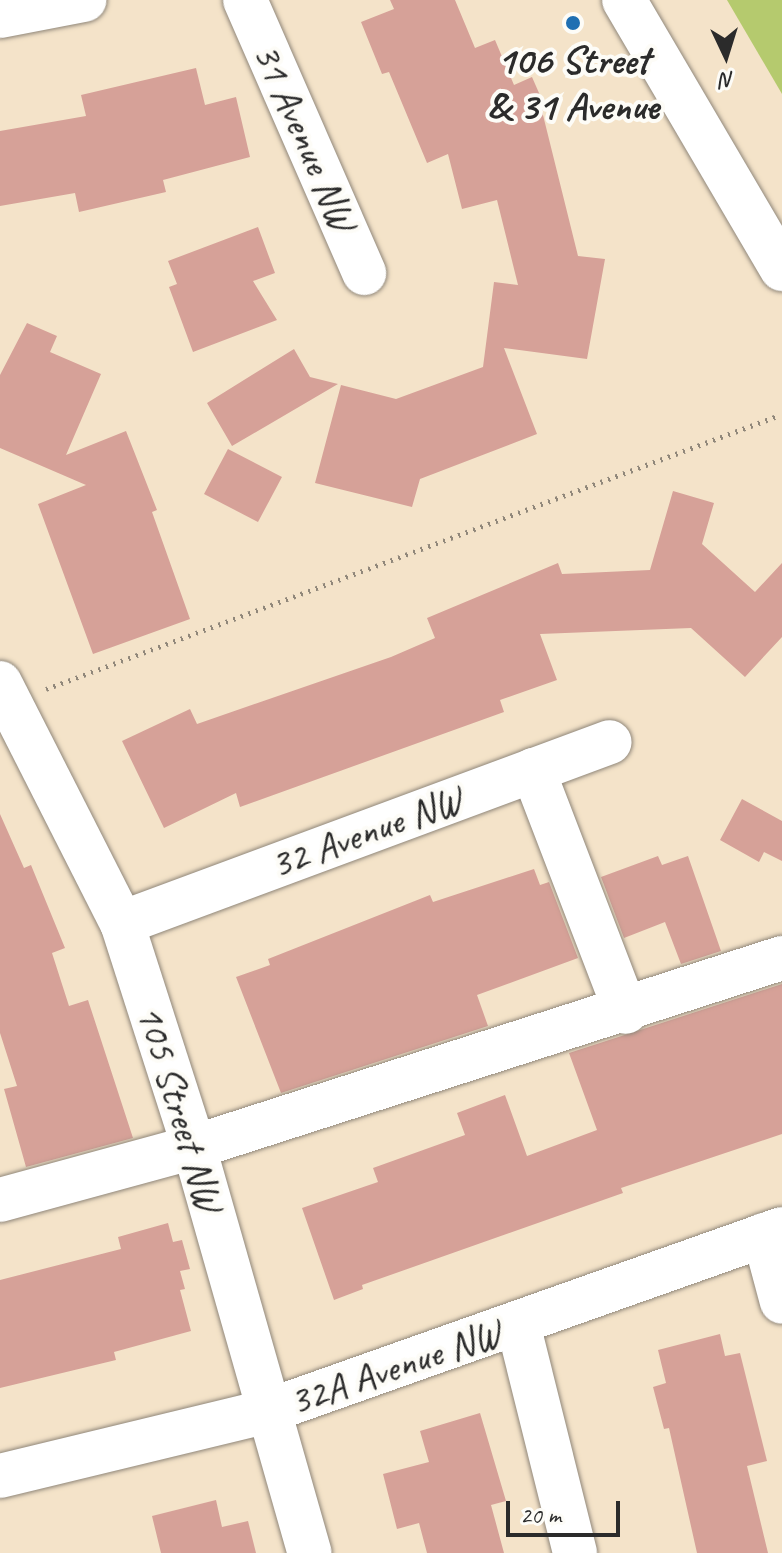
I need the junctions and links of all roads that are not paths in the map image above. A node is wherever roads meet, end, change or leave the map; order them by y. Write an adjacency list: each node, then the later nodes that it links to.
1 (245, 0): 6 (street, 31 Avenue NW)
2 (624, 0): 5 (street)
3 (66, 2): 4 (street)
4 (0, 16)
5 (782, 269)
6 (364, 273)
7 (20, 687): 10 (street, 105 Street NW)
8 (610, 742): 9 (street, 32 Avenue NW)
9 (533, 770): 10 (street, 32 Avenue NW); 12 (street)
10 (122, 923): 13 (street, 105 Street NW)
11 (782, 958): 12 (street)
12 (626, 1012): 13 (street)
13 (194, 1147): 14 (street); 18 (street, 105 Street NW)
14 (0, 1200)
15 (773, 1232): 16 (street); 17 (street, 32A Avenue NW)
16 (782, 1302)
17 (518, 1324): 18 (street, 32A Avenue NW); 21 (street)
18 (268, 1411): 19 (street, 32A Avenue NW); 20 (street, 105 Street NW)
19 (0, 1476)
20 (310, 1553)
21 (575, 1553)

